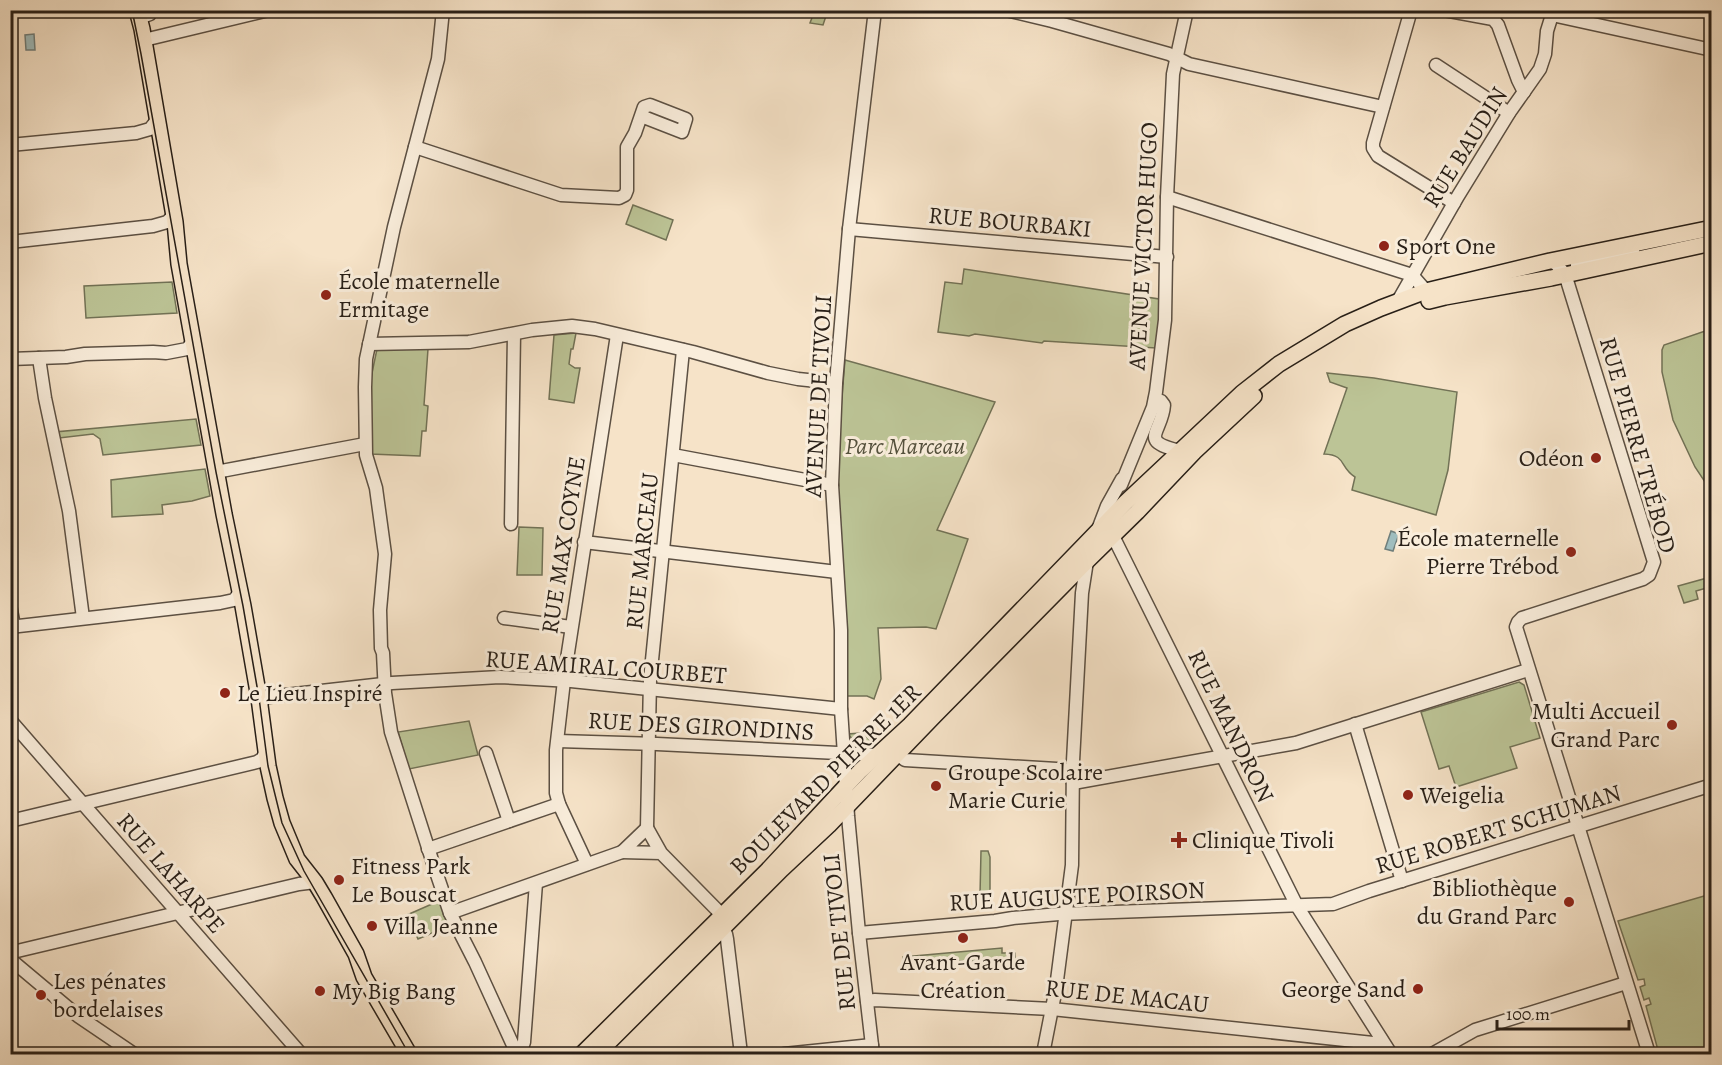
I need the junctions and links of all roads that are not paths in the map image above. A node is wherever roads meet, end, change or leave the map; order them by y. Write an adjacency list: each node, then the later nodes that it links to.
1 (269, 10): 10 (street)
2 (442, 10): 20 (street)
3 (875, 10): 24 (street, AVENUE DE TIVOLI)
4 (1006, 10): 12 (street)
5 (1187, 10): 12 (street, AVENUE VICTOR HUGO)
6 (1411, 10): 15 (street)
7 (1444, 10): 14 (street)
8 (143, 13): 10 (main road)
9 (1551, 13): 11 (street); 14 (street, RUE BAUDIN)
10 (144, 40): 18 (main road)
11 (1712, 50)
12 (1177, 58): 15 (street); 21 (street, AVENUE VICTOR HUGO)
13 (1436, 65): 16 (street)
14 (1524, 92): 16 (street, RUE BAUDIN)
15 (1383, 107): 22 (street)
16 (1509, 113): 22 (street, RUE BAUDIN)
17 (641, 116): 20 (street)
18 (157, 120): 19 (street); 23 (main road)
19 (10, 145)
20 (415, 147): 38 (street)
21 (1167, 197): 28 (street, AVENUE VICTOR HUGO); 32 (street)
22 (1454, 203): 32 (street, RUE BAUDIN)
23 (174, 216): 26 (street); 37 (main road)
24 (849, 229): 28 (street, RUE BOURBAKI); 42 (street, AVENUE DE TIVOLI)
25 (1707, 232): 29 (main road, BOULEVARD PIERRE 1ER); 30 (street); 31 (street)
26 (10, 242)
27 (1712, 243): 30 (main road, BOULEVARD PIERRE 1ER)
28 (1167, 257): 43 (street, AVENUE VICTOR HUGO)
29 (1550, 261): 31 (street); 33 (main road, BOULEVARD PIERRE 1ER)
30 (1626, 261): 31 (main road, BOULEVARD PIERRE 1ER)
31 (1565, 274): 53 (main road, BOULEVARD PIERRE 1ER); 66 (street, RUE PIERRE TRÉBOD)
32 (1412, 275): 33 (street); 34 (street, RUE BAUDIN)
33 (1426, 291): 34 (main road, BOULEVARD PIERRE 1ER)
34 (1398, 301): 45 (main road, BOULEVARD PIERRE 1ER)
35 (514, 334): 36 (street); 38 (street); 51 (street)
36 (617, 335): 39 (street); 54 (street, RUE MAX COYNE)
37 (193, 342): 40 (street); 47 (main road)
38 (369, 344): 44 (street)
39 (683, 350): 42 (street); 46 (street, RUE MARCEAU)
40 (39, 358): 41 (street); 62 (street)
41 (10, 359)
42 (836, 383): 49 (street, AVENUE DE TIVOLI)
43 (1155, 399): 45 (street); 48 (street, AVENUE VICTOR HUGO)
44 (365, 444): 47 (street); 68 (street)
45 (1180, 451): 50 (main road, BOULEVARD PIERRE 1ER)
46 (673, 455): 49 (street); 55 (street, RUE MARCEAU)
47 (216, 472): 59 (main road)
48 (1122, 480): 50 (street, AVENUE VICTOR HUGO); 52 (street, AVENUE VICTOR HUGO)
49 (832, 485): 57 (street, AVENUE DE TIVOLI)
50 (1114, 514): 52 (main road, BOULEVARD PIERRE 1ER); 53 (street, AVENUE VICTOR HUGO)
51 (511, 524)
52 (1097, 532): 53 (street); 56 (street, AVENUE VICTOR HUGO); 80 (main road, BOULEVARD PIERRE 1ER)
53 (1113, 536): 56 (main road, BOULEVARD PIERRE 1ER); 81 (street, RUE MANDRON)
54 (584, 542): 55 (street); 65 (street, RUE MAX COYNE)
55 (663, 550): 57 (street); 69 (street, RUE MARCEAU)
56 (1087, 561): 58 (main road, BOULEVARD PIERRE 1ER); 60 (street, AVENUE VICTOR HUGO)
57 (837, 572): 71 (street, AVENUE DE TIVOLI)
58 (1062, 586): 60 (street); 79 (main road, BOULEVARD PIERRE 1ER)
59 (241, 591): 62 (street); 70 (main road)
60 (1082, 593): 82 (street, AVENUE VICTOR HUGO)
61 (10, 605): 64 (street)
62 (83, 618): 64 (street)
63 (504, 618): 65 (street)
64 (12, 626)
65 (571, 627): 67 (street, RUE MAX COYNE)
66 (1528, 670): 73 (street); 92 (street, RUE PIERRE TRÉBOD)
67 (564, 681): 68 (street, RUE AMIRAL COURBET); 69 (street, RUE AMIRAL COURBET); 74 (street, RUE MAX COYNE)
68 (385, 684): 70 (street, RUE AMIRAL COURBET); 94 (street)
69 (650, 689): 71 (street, RUE AMIRAL COURBET); 75 (street, RUE MARCEAU)
70 (260, 698): 76 (main road)
71 (841, 709): 78 (street, AVENUE DE TIVOLI)
72 (10, 720): 87 (street, RUE LAHARPE)
73 (1354, 724): 81 (street); 98 (street)
74 (558, 741): 75 (street, RUE DES GIRONDINS); 88 (street, RUE MAX COYNE)
75 (648, 744): 78 (street, RUE DES GIRONDINS); 93 (street, RUE MARCEAU)
76 (266, 752): 87 (street); 99 (main road)
77 (486, 753): 91 (street)
78 (844, 753): 80 (street, RUE DES GIRONDINS); 84 (street, AVENUE DE TIVOLI)
79 (897, 754): 82 (street); 86 (main road, BOULEVARD PIERRE 1ER)
80 (878, 755): 84 (main road, BOULEVARD PIERRE 1ER)
81 (1222, 756): 83 (street); 101 (street, RUE MANDRON)
82 (1073, 770): 83 (street, AVENUE VICTOR HUGO)
83 (1073, 783): 104 (street, AVENUE VICTOR HUGO)
84 (846, 785): 86 (street); 89 (street, RUE DE TIVOLI); 105 (main road, BOULEVARD PIERRE 1ER)
85 (1712, 785): 92 (street, RUE ROBERT SCHUMAN)
86 (861, 791): 89 (main road, BOULEVARD PIERRE 1ER)
87 (83, 803): 90 (street); 102 (street, RUE LAHARPE)
88 (559, 804): 91 (street); 97 (street, RUE MAX COYNE)
89 (848, 805): 105 (main road, BOULEVARD PIERRE 1ER); 106 (street, RUE DE TIVOLI)
90 (10, 820)
91 (509, 821): 94 (street)
92 (1578, 826): 98 (street, RUE ROBERT SCHUMAN); 108 (street, RUE PIERRE TRÉBOD)
93 (647, 828): 95 (street); 96 (street)
94 (428, 849): 103 (street)
95 (622, 852): 96 (street); 97 (street)
96 (661, 853): 105 (street)
97 (587, 864): 100 (street)
98 (1402, 881): 101 (street, RUE ROBERT SCHUMAN)
99 (315, 882): 102 (street); 115 (main road)
100 (536, 883): 103 (street); 116 (street)
101 (1297, 906): 104 (street, RUE AUGUSTE POIRSON); 111 (street, RUE MANDRON)
102 (178, 913): 107 (street); 114 (street, RUE LAHARPE)
103 (450, 913): 116 (street)
104 (1066, 914): 106 (street, RUE AUGUSTE POIRSON); 110 (street, AVENUE VICTOR HUGO)
105 (722, 922): 117 (main road, BOULEVARD PIERRE 1ER); 118 (main road, BOULEVARD PIERRE 1ER); 119 (street)
106 (859, 933): 109 (street, RUE DE TIVOLI)
107 (10, 957): 113 (street)
108 (1626, 983): 123 (street); 124 (street, RUE PIERRE TRÉBOD)
109 (867, 1001): 110 (street, RUE DE MACAU); 112 (street, RUE DE TIVOLI)
110 (1052, 1009): 111 (street, RUE DE MACAU); 121 (street, AVENUE VICTOR HUGO)
111 (1381, 1040): 122 (street, RUE MANDRON)
112 (873, 1050): 120 (street)
113 (134, 1054)
114 (301, 1054)
115 (409, 1054)
116 (519, 1054)
117 (582, 1054)
118 (597, 1054)
119 (741, 1054)
120 (784, 1054)
121 (1043, 1054)
122 (1391, 1054)
123 (1432, 1054)
124 (1648, 1054)

